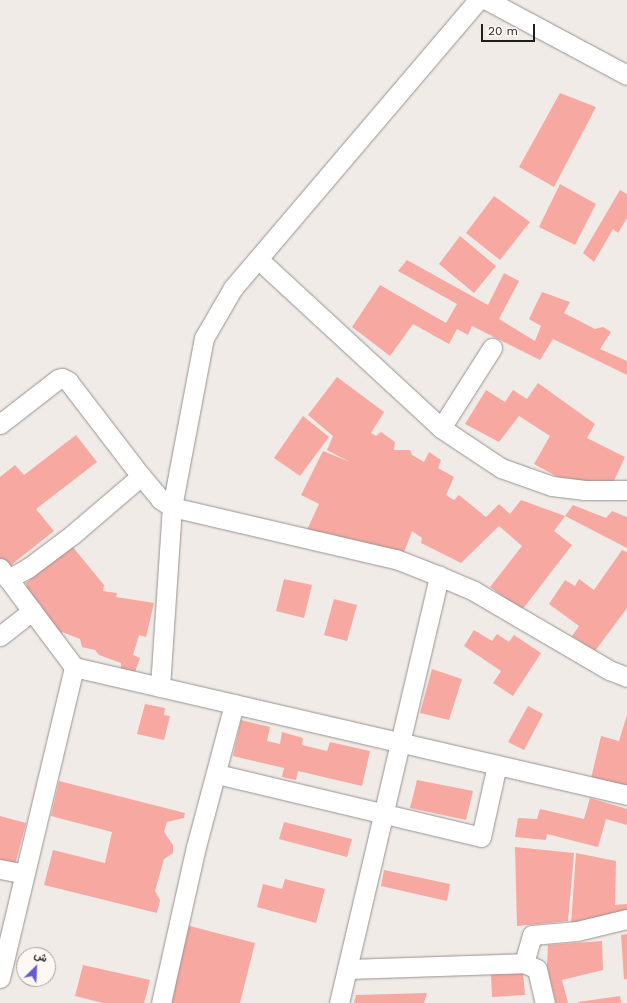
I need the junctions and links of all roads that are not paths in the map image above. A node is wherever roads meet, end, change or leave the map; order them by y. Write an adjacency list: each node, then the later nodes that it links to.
1 (478, 0): 4 (street)
2 (487, 0): 3 (street)
3 (627, 74)
4 (258, 259): 7 (street); 10 (street)
5 (492, 348): 7 (street)
6 (0, 424): 8 (street)
7 (441, 428): 9 (street)
8 (141, 476): 10 (street); 11 (street)
9 (627, 490)
10 (172, 506): 12 (street); 17 (street)
11 (4, 573): 13 (street)
12 (439, 576): 16 (street); 19 (street)
13 (32, 611): 14 (street); 15 (street)
14 (0, 636)
15 (74, 667): 17 (street); 25 (street)
16 (627, 677)
17 (160, 687): 18 (street)
18 (234, 704): 19 (street); 21 (street)
19 (400, 742): 20 (street); 23 (street)
20 (497, 765): 22 (street); 23 (street)
21 (217, 774): 23 (street); 30 (street)
22 (627, 795)
23 (384, 814): 28 (street)
24 (0, 869): 25 (street)
25 (25, 874): 29 (street)
26 (627, 919): 27 (street)
27 (524, 964): 28 (street); 32 (street)
28 (348, 969): 31 (street)
29 (0, 978)
30 (161, 1003)
31 (339, 1003)
32 (545, 1003)

